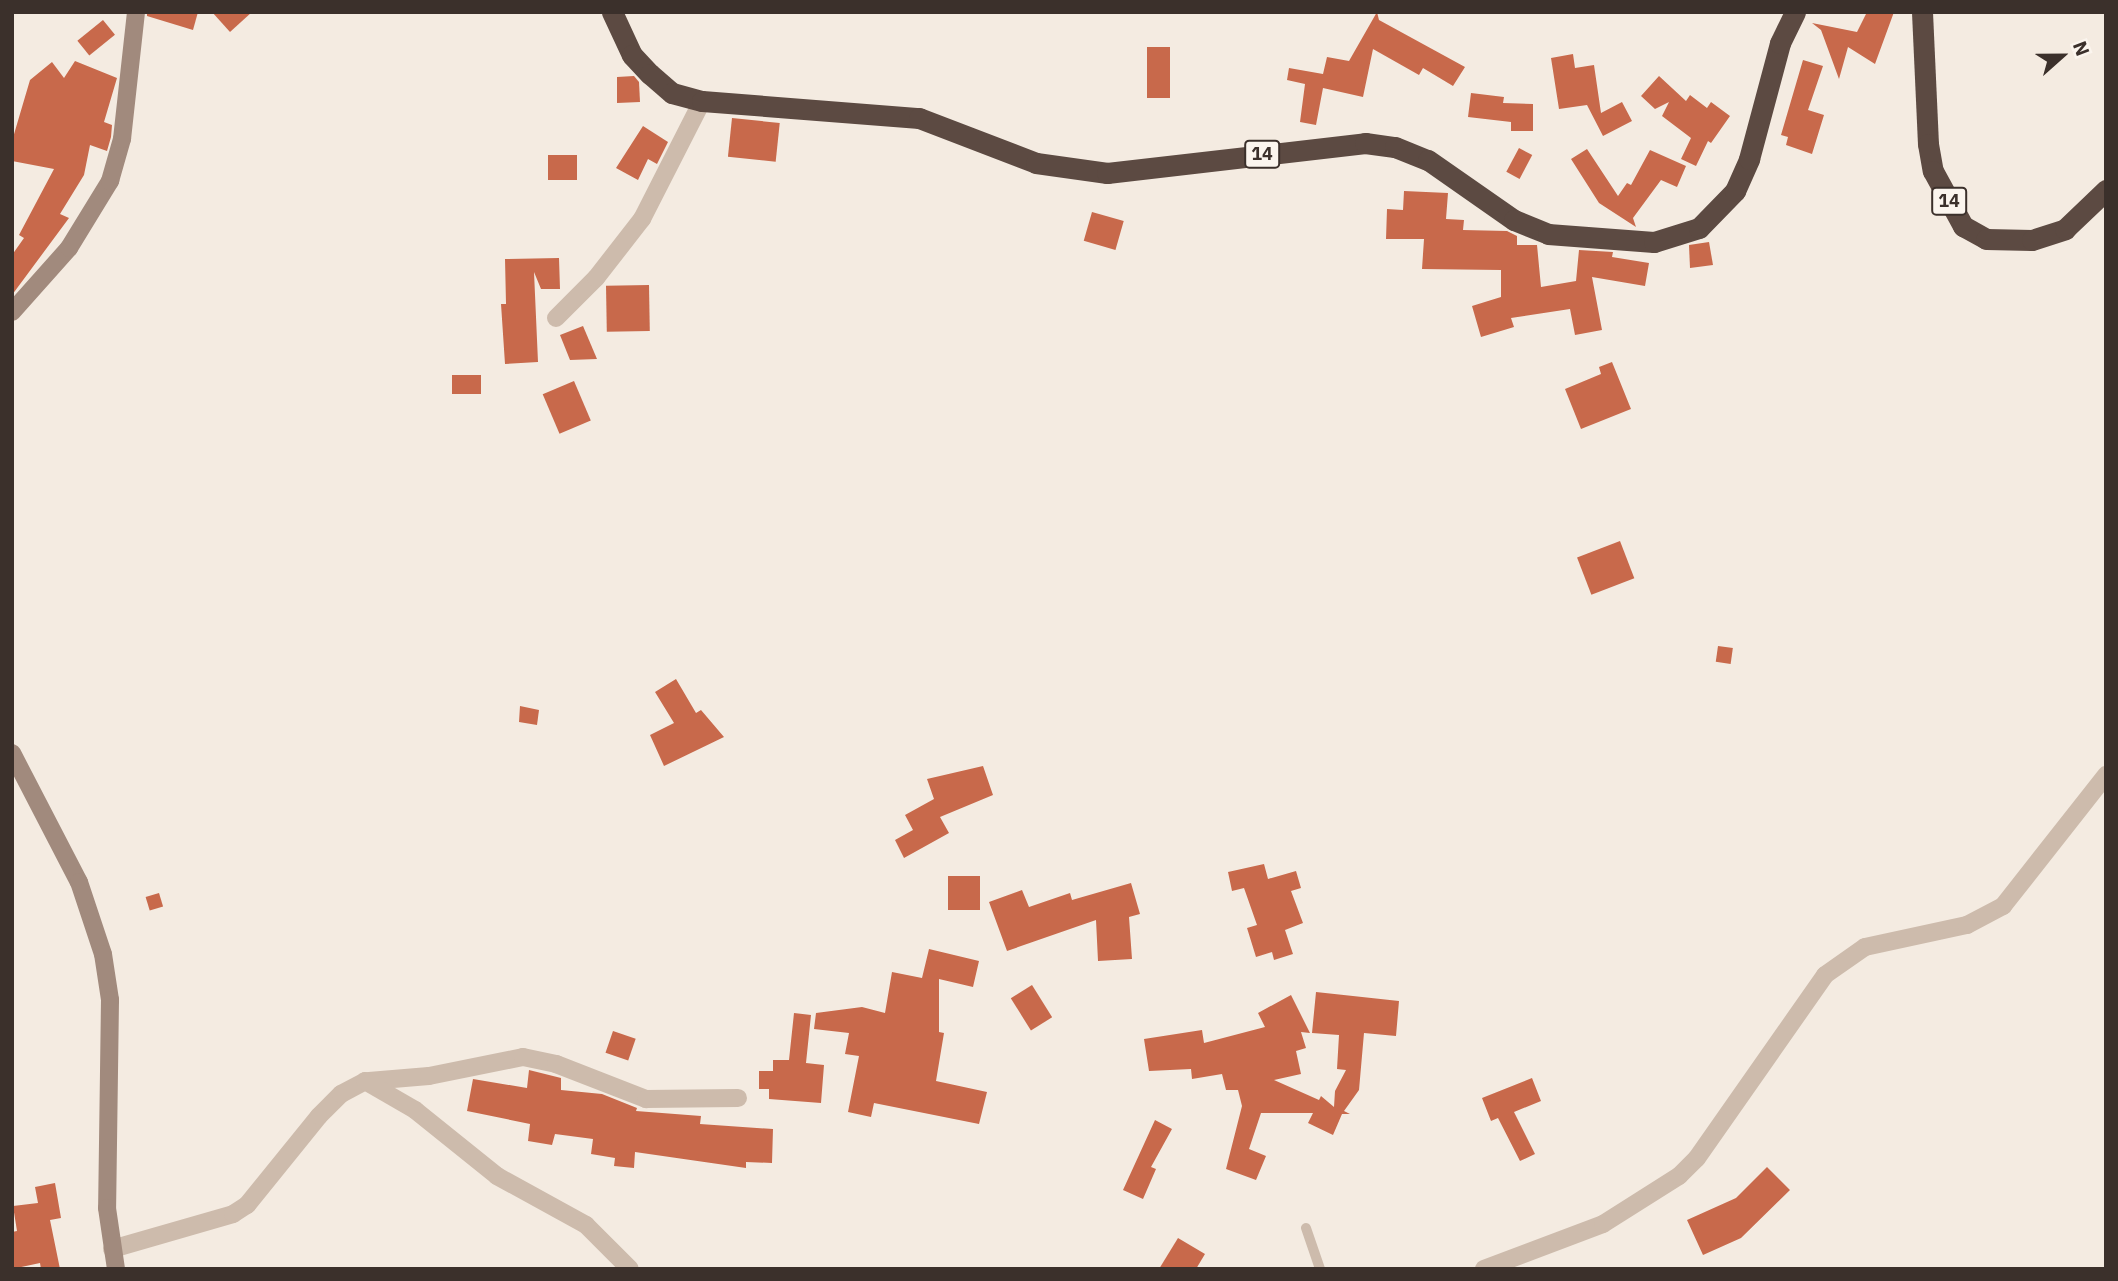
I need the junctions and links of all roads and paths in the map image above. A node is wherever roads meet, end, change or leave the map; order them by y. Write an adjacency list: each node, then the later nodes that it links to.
1 (136, 12): 7 (main road)
2 (612, 12): 5 (highway, 14)
3 (1795, 12): 5 (highway, 14)
4 (1922, 12): 6 (highway, 14)
5 (702, 101): 8 (street)
6 (2106, 190)
7 (12, 313)
8 (556, 318)
9 (12, 753): 14 (main road)
10 (2106, 775): 18 (street)
11 (365, 1081): 12 (street); 14 (street); 16 (street)
12 (738, 1098)
13 (1306, 1228): 17 (lane)
14 (112, 1249): 15 (main road)
15 (116, 1269)
16 (630, 1269)
17 (1320, 1269)
18 (1484, 1269)

